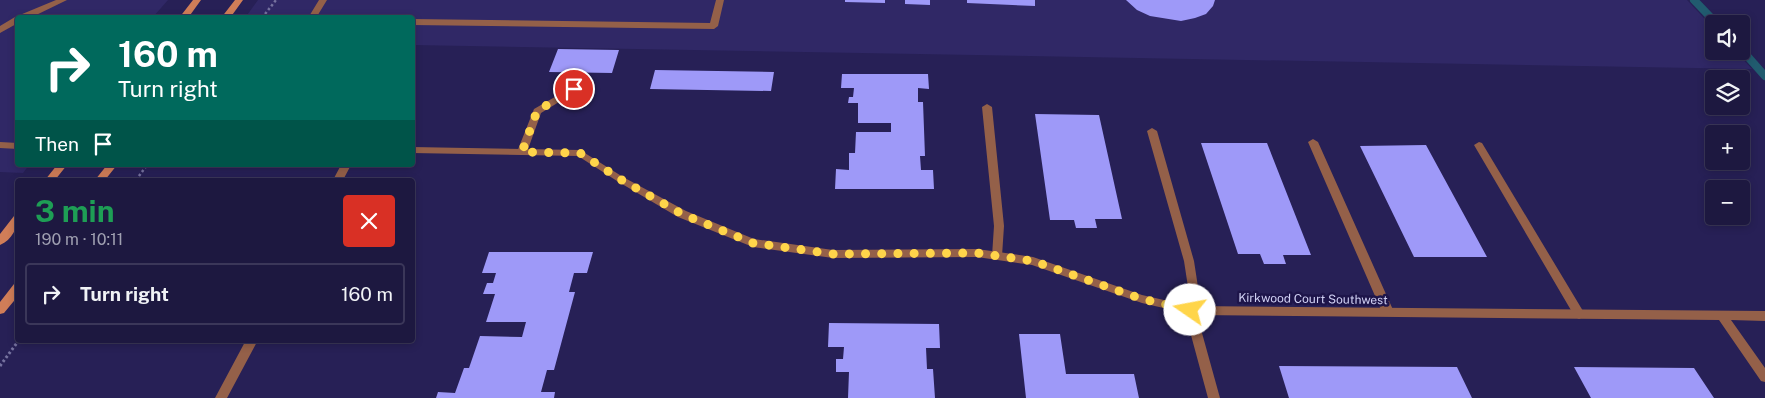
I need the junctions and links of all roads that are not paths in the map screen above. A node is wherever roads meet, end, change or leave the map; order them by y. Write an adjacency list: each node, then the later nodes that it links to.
1 (63, 0): 6 (street)
2 (197, 0): 7 (main road)
3 (239, 0): 8 (main road)
4 (323, 0): 9 (street)
5 (720, 0): 11 (street)
6 (29, 15)
7 (184, 15)
8 (227, 15)
9 (314, 15)
10 (15, 22): 12 (street)
11 (415, 22)
12 (0, 30)
13 (574, 89): 21 (street)
14 (987, 107): 28 (street)
15 (1152, 131): 31 (street)
16 (1313, 142): 32 (street)
17 (1479, 145): 33 (street)
18 (15, 146): 19 (street)
19 (2, 148)
20 (415, 150): 21 (street, Kirkwood Court Southwest)
21 (522, 152): 28 (street, Kirkwood Court Southwest)
22 (60, 167): 24 (main road)
23 (110, 167): 25 (main road)
24 (52, 178)
25 (102, 178)
26 (15, 223): 27 (main road)
27 (0, 241)
28 (997, 256): 31 (street, Kirkwood Court Southwest)
29 (15, 291): 30 (main road)
30 (0, 310)
31 (1190, 310): 32 (street, Kirkwood Court Southwest); 39 (street)
32 (1388, 312): 33 (street, Kirkwood Court Southwest)
33 (1579, 314): 34 (street, Kirkwood Court Southwest)
34 (1722, 316): 35 (street, Kirkwood Court Southwest); 37 (street)
35 (1765, 316)
36 (250, 343): 38 (street)
37 (1765, 377)
38 (221, 398)
39 (1214, 398)

